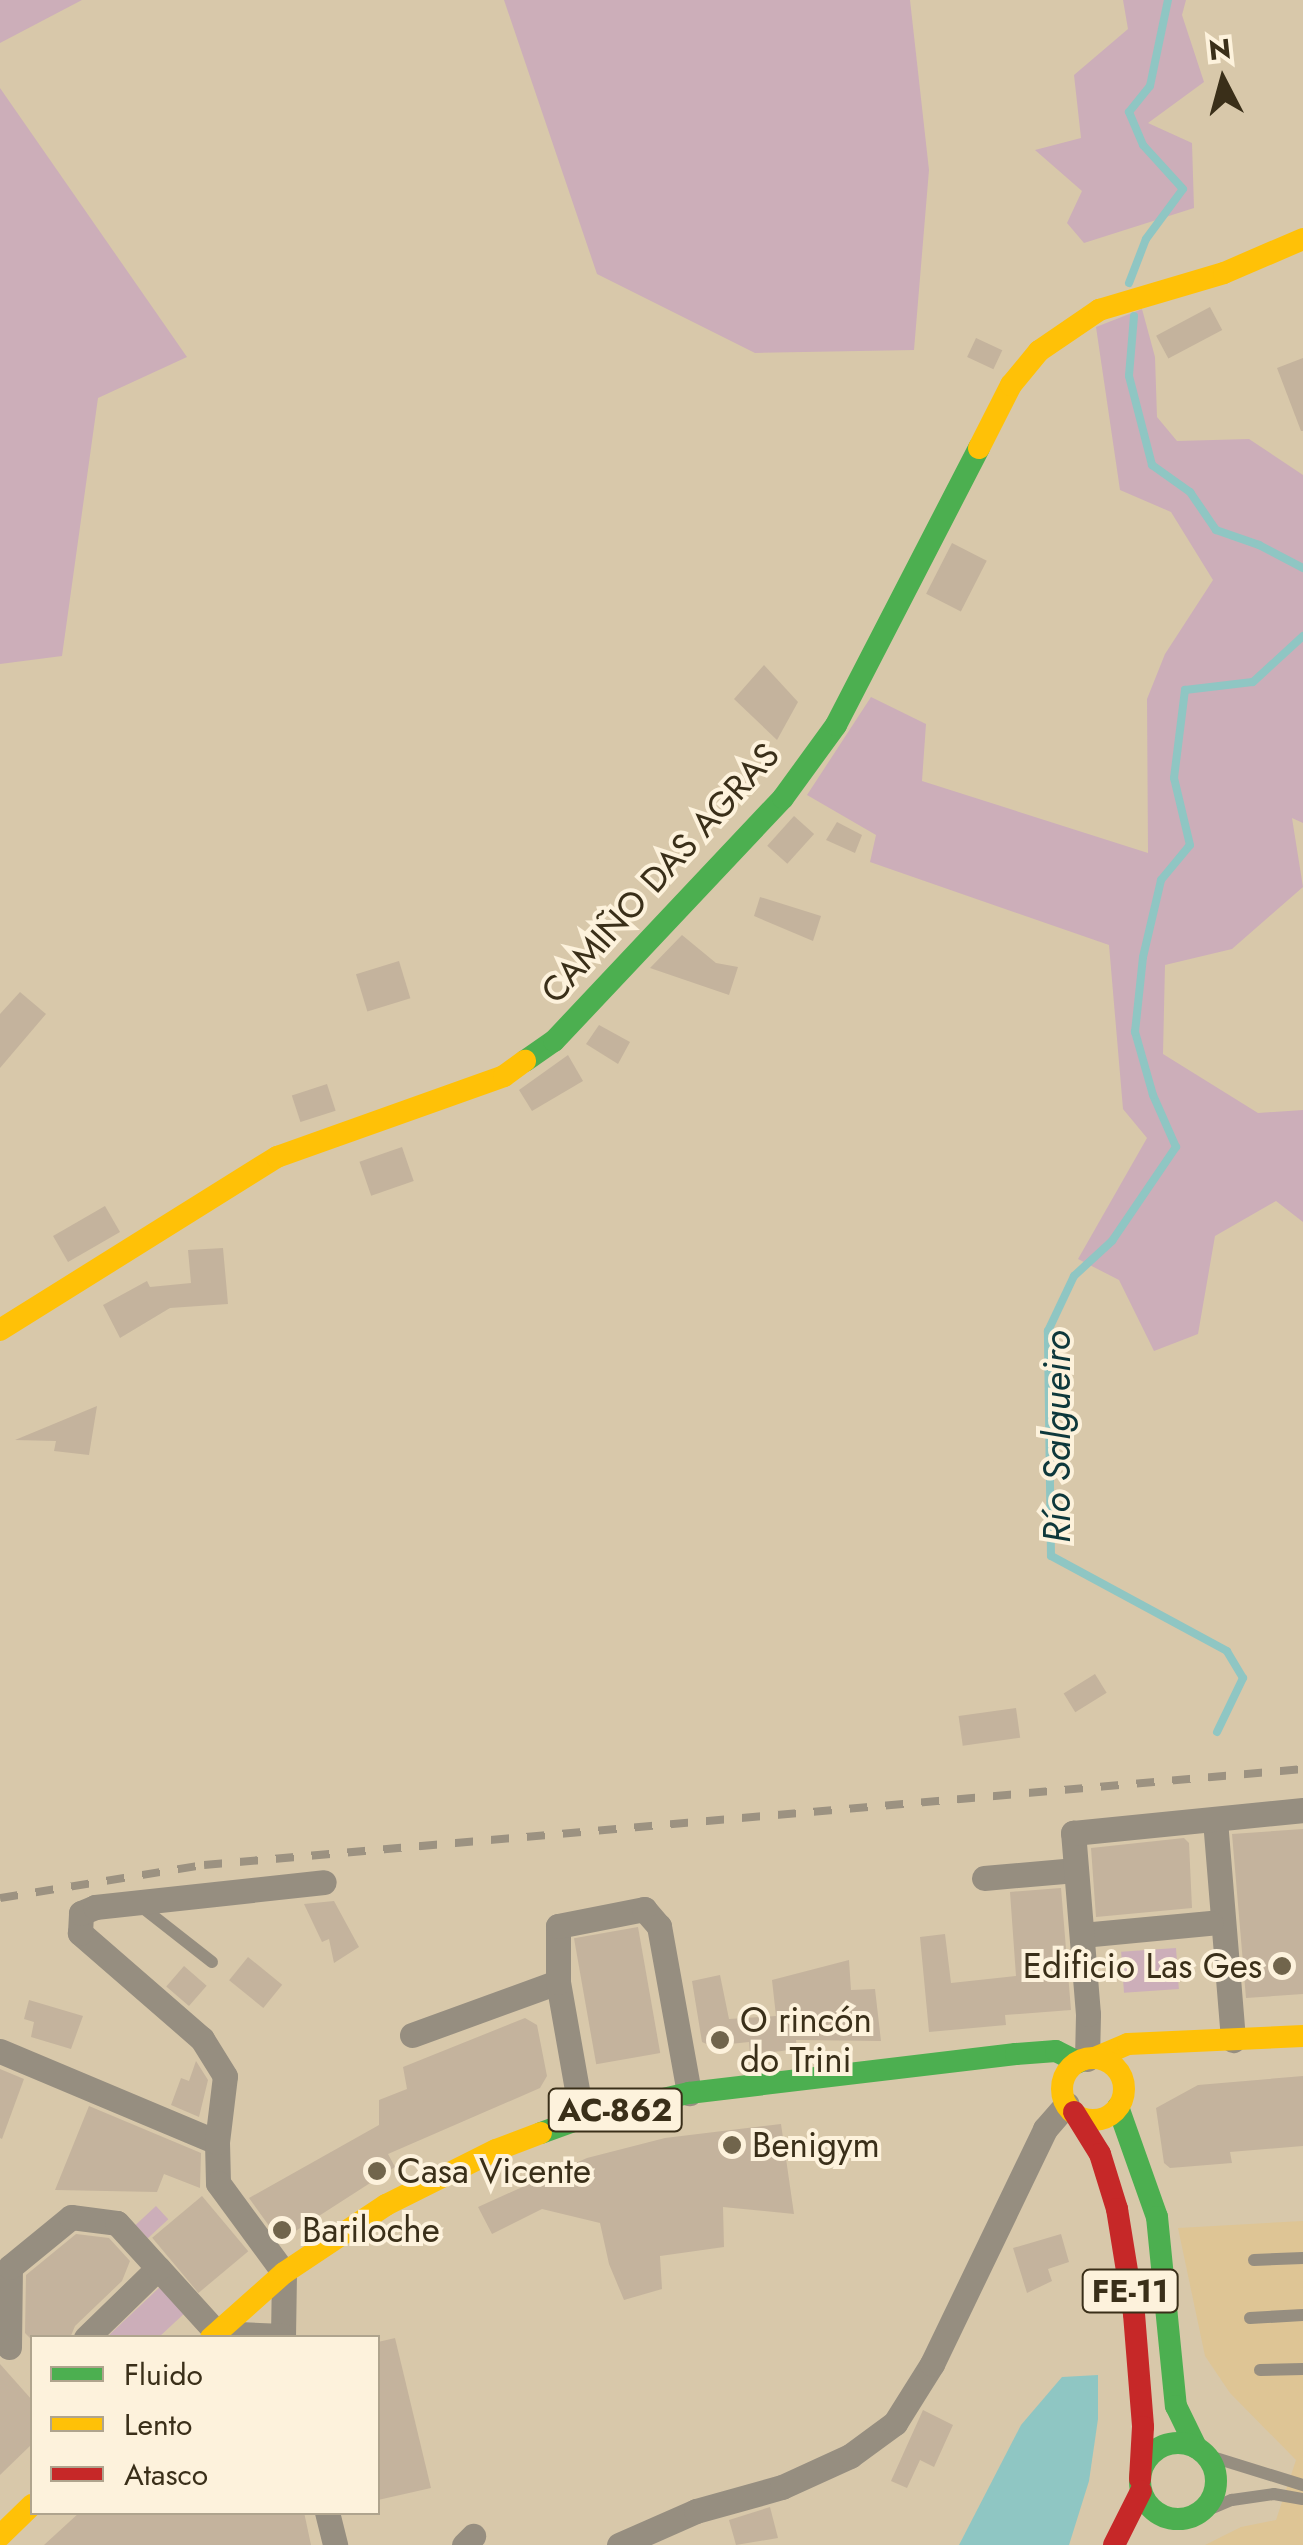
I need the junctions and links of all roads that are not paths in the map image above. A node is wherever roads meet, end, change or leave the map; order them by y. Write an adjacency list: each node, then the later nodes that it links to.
1 (1303, 239): 2 (main road, CAMIÑO DAS AGRAS)
2 (0, 1330)
3 (1303, 1810): 4 (street)
4 (1204, 1814): 5 (street); 9 (street); 16 (street)
5 (1076, 1870): 6 (street); 10 (street)
6 (984, 1878)
7 (324, 1882): 8 (street)
8 (136, 1902): 11 (lane); 24 (street)
9 (1210, 1923): 10 (street); 14 (street)
10 (1082, 1935): 18 (street)
11 (212, 1962)
12 (558, 1982): 13 (street); 20 (street); 23 (street)
13 (412, 2035)
14 (1205, 2036): 16 (main road, AC-862); 18 (main road, AC-862)
15 (1303, 2036): 16 (main road, AC-862)
16 (1233, 2040): 21 (main road, AC-862)
17 (0, 2051): 24 (street)
18 (1087, 2059): 19 (main road, AC-862); 21 (main road); 22 (main road)
19 (983, 2061): 20 (main road, AC-862); 22 (main road, AC-862)
20 (689, 2093): 23 (main road, AC-862)
21 (1121, 2101): 22 (main road); 38 (main road, FE-11)
22 (1068, 2104): 39 (main road, FE-11); 47 (street)
23 (582, 2118): 28 (main road, AC-862)
24 (217, 2142): 28 (street)
25 (1303, 2258): 26 (lane)
26 (1254, 2260)
27 (158, 2268): 31 (street); 32 (street); 34 (street)
28 (284, 2273): 32 (main road, AC-862); 33 (street)
29 (1303, 2315): 30 (lane)
30 (1250, 2318)
31 (89, 2335)
32 (214, 2335)
33 (283, 2335)
34 (5, 2351): 35 (street)
35 (30, 2358)
36 (1303, 2369): 37 (lane)
37 (1260, 2370)
38 (1201, 2451): 39 (main road, FE-11); 40 (lane); 44 (main road, FE-11)
39 (1140, 2485): 44 (main road); 48 (main road, FE-11)
40 (1303, 2485)
41 (1303, 2500): 44 (lane)
42 (30, 2507): 45 (main road)
43 (328, 2515): 46 (street)
44 (1187, 2517): 49 (main road, FE-11)
45 (0, 2536)
46 (335, 2545)
47 (620, 2545)
48 (1114, 2545)
49 (1165, 2545)

